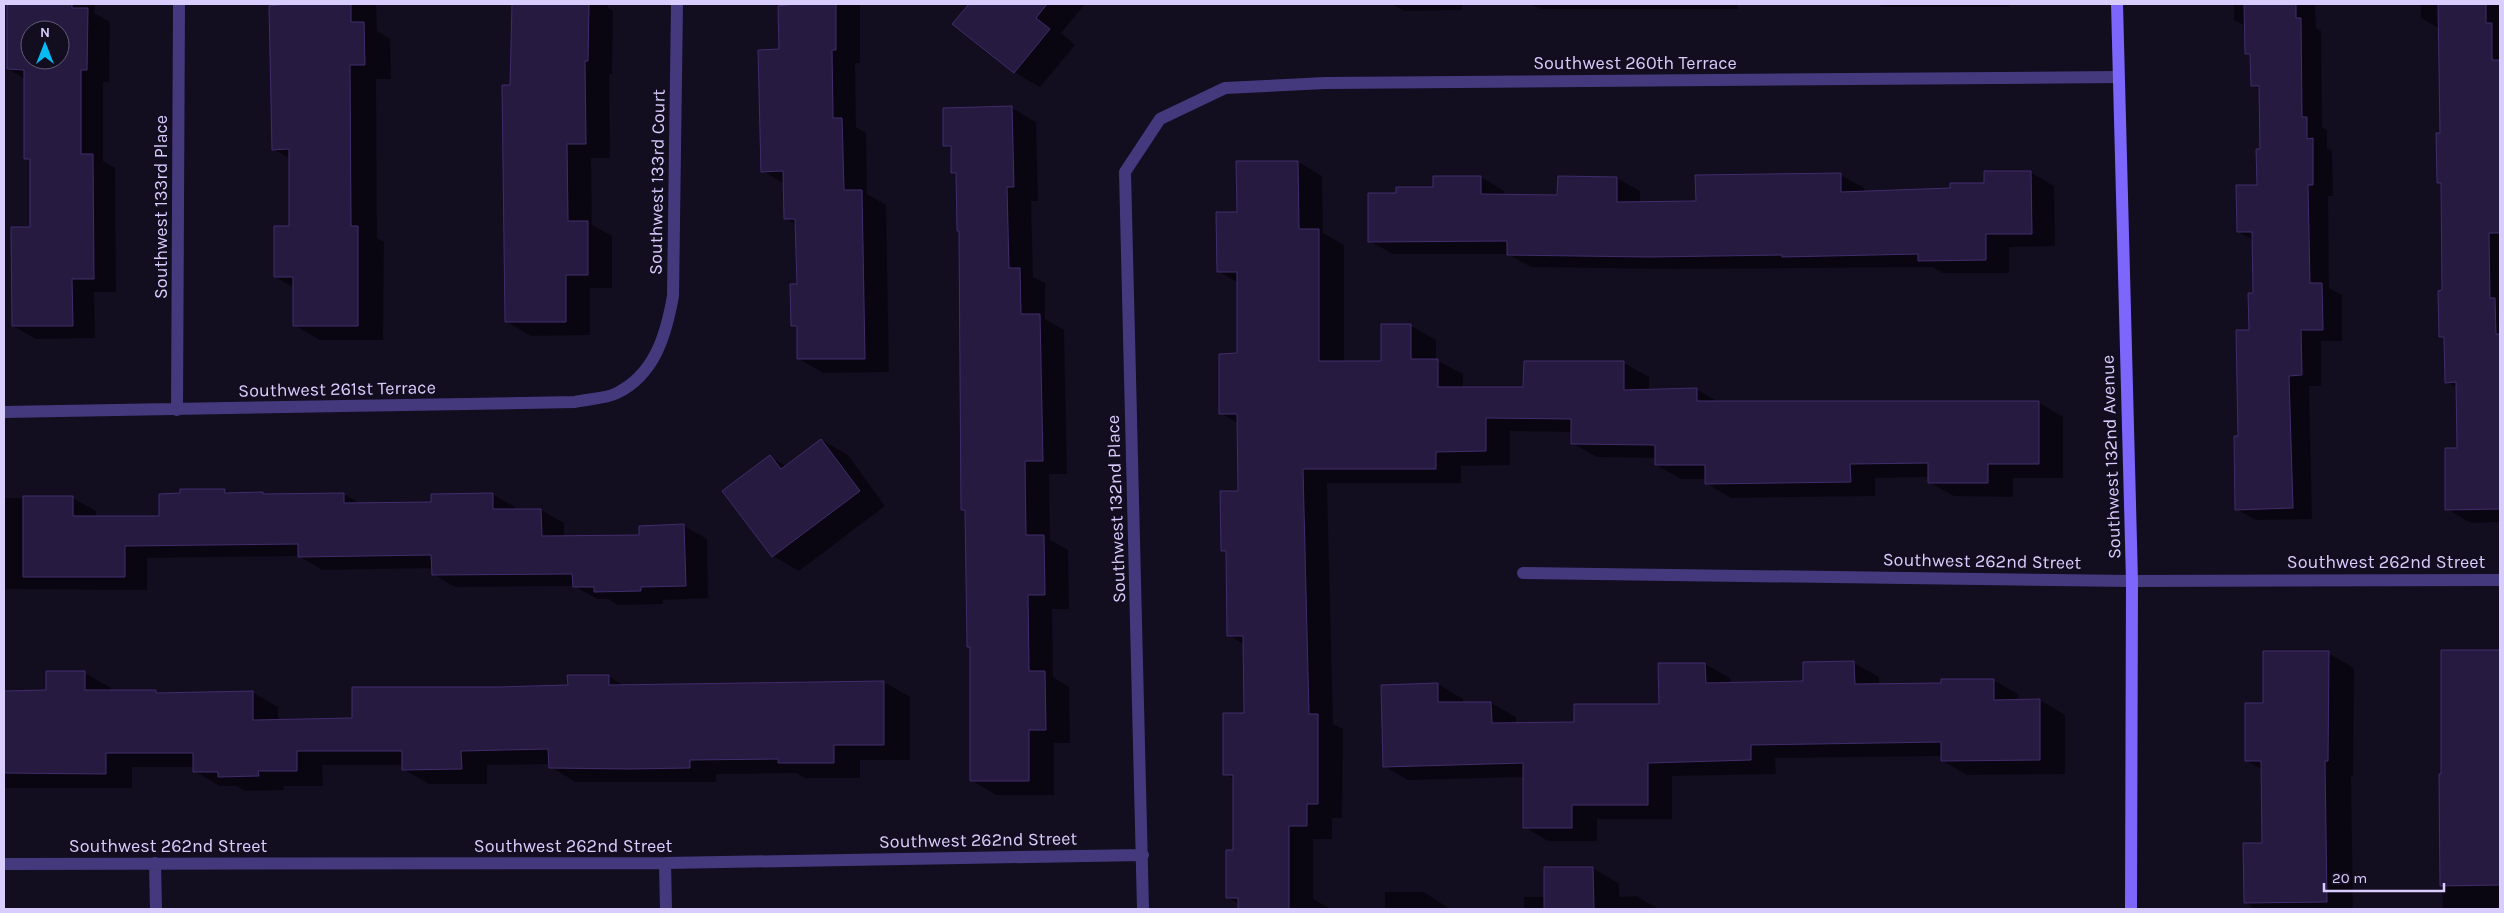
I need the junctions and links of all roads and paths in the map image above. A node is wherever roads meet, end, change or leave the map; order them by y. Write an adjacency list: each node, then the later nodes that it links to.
1 (179, 4): 7 (street, Southwest 133rd Place)
2 (676, 4): 6 (street, Southwest 133rd Court)
3 (2117, 4): 4 (street, Southwest 132nd Avenue)
4 (2118, 77): 5 (street, Southwest 260th Terrace); 10 (street, Southwest 132nd Avenue)
5 (1160, 119): 12 (street, Southwest 132nd Place)
6 (654, 357): 7 (street, Southwest 261st Terrace)
7 (177, 410): 8 (street, Southwest 261st Terrace)
8 (4, 412)
9 (1522, 573): 10 (street, Southwest 262nd Street)
10 (2132, 580): 11 (street, Southwest 262nd Street); 19 (street, Southwest 132nd Avenue)
11 (2500, 580)
12 (1143, 855): 14 (street, Southwest 262nd Street); 18 (street, Southwest 132nd Place)
13 (155, 863): 14 (street, Southwest 262nd Street); 15 (street, Southwest 262nd Street); 16 (street)
14 (665, 863): 17 (street)
15 (4, 864)
16 (156, 909)
17 (666, 909)
18 (1143, 909)
19 (2131, 909)

